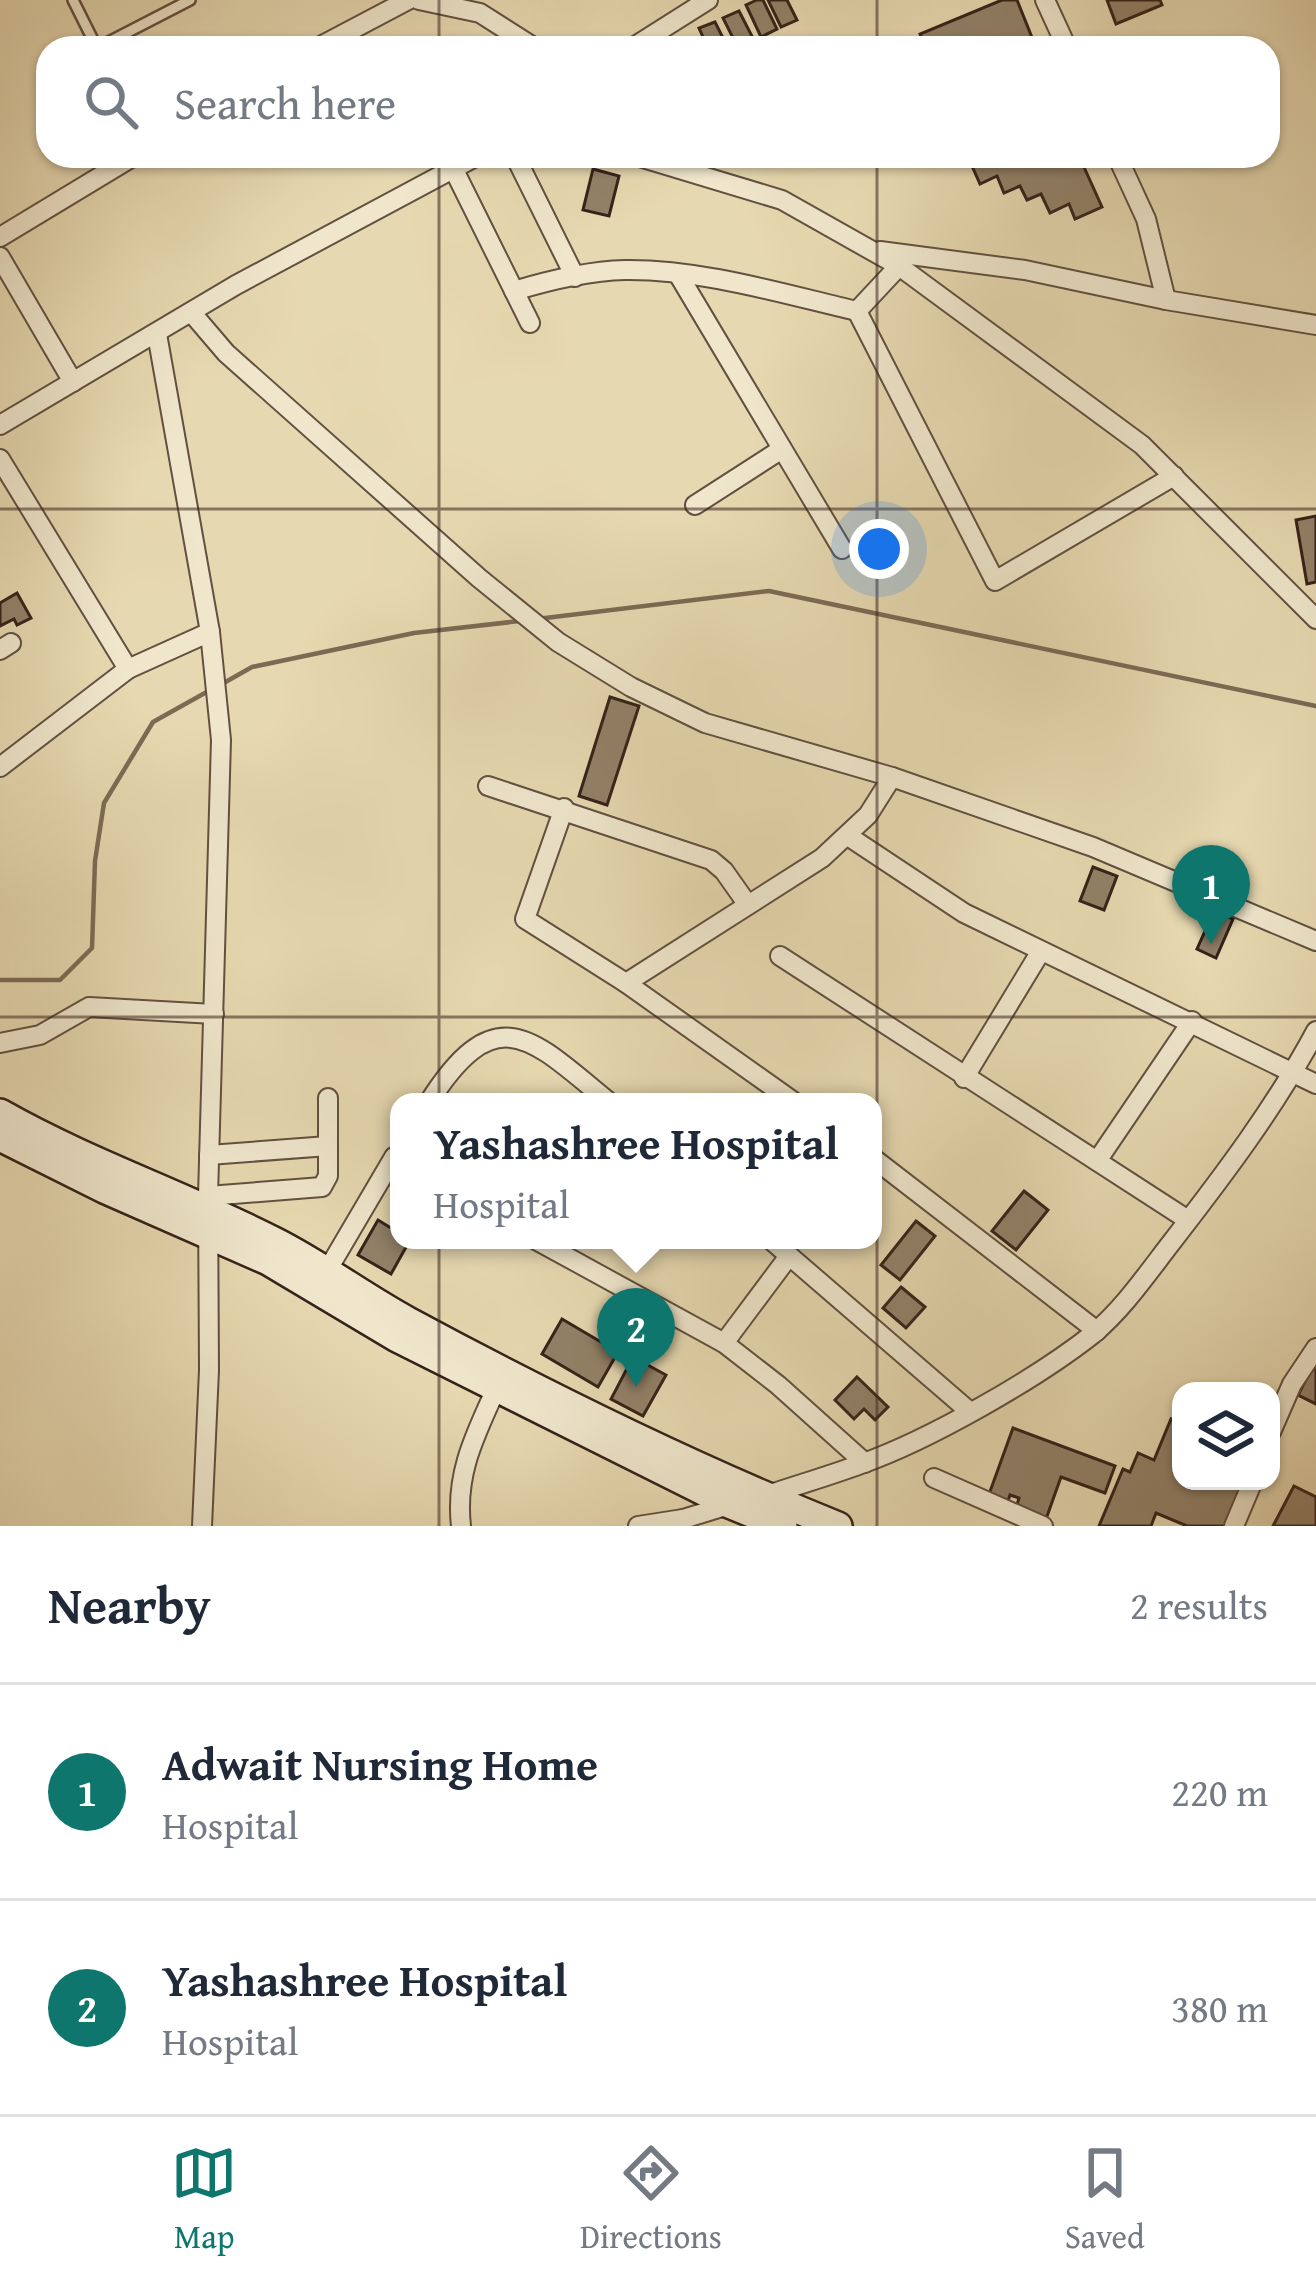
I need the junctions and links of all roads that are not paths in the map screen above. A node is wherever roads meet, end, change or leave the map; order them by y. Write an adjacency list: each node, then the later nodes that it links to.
1 (73, 0): 8 (lane)
2 (190, 0): 9 (lane)
3 (407, 0): 10 (street)
4 (418, 0): 7 (street)
5 (708, 0): 12 (street)
6 (1045, 0): 13 (street)
7 (477, 7): 11 (street)
8 (91, 36)
9 (120, 36)
10 (340, 36)
11 (519, 36)
12 (651, 36)
13 (1062, 36)
14 (114, 168): 20 (street)
15 (457, 168): 19 (street)
16 (521, 168): 25 (street)
17 (676, 168): 21 (street)
18 (1123, 168): 27 (street)
19 (454, 170): 26 (street); 29 (street)
20 (0, 237)
21 (869, 249): 23 (street); 27 (street)
22 (0, 257): 33 (street)
23 (899, 266): 28 (street); 37 (street)
24 (678, 274): 25 (street); 28 (street); 35 (street)
25 (575, 277): 26 (street)
26 (514, 291): 30 (street)
27 (1166, 299): 31 (street)
28 (857, 311): 37 (street)
29 (191, 312): 32 (street); 44 (street)
30 (530, 323)
31 (1316, 325)
32 (157, 334): 33 (street); 41 (street)
33 (74, 382): 34 (street)
34 (0, 425)
35 (782, 449): 38 (street); 39 (street)
36 (0, 459): 42 (street)
37 (1174, 476): 40 (street)
38 (695, 505)
39 (842, 549)
40 (1316, 619)
41 (210, 632): 42 (street); 53 (street)
42 (128, 670): 43 (street)
43 (0, 767)
44 (892, 777): 47 (street); 49 (street)
45 (488, 786): 46 (street)
46 (565, 808): 48 (street); 52 (street)
47 (848, 836): 48 (street); 50 (street)
48 (748, 905): 52 (street)
49 (1316, 941)
50 (1041, 951): 54 (street); 58 (street)
51 (780, 956): 58 (street)
52 (626, 983): 62 (street)
53 (214, 1014): 56 (street); 67 (street)
54 (1192, 1021): 57 (street); 68 (street)
55 (1316, 1031): 57 (street)
56 (0, 1043)
57 (1294, 1071): 59 (street); 72 (street)
58 (964, 1078): 68 (street)
59 (1316, 1084)
60 (436, 1093): 61 (street)
61 (598, 1093)
62 (781, 1093)
63 (328, 1098): 66 (street)
64 (0, 1113): 71 (street)
65 (0, 1137): 71 (street)
66 (328, 1146): 67 (street); 71 (street)
67 (209, 1155): 71 (street)
68 (1097, 1161): 72 (street)
69 (882, 1165): 77 (street)
70 (390, 1168): 76 (street)
71 (209, 1214): 76 (street); 90 (street)
72 (1188, 1220): 77 (street)
73 (568, 1249): 78 (street)
74 (781, 1249): 75 (street)
75 (789, 1256): 78 (street); 81 (street)
76 (322, 1282): 80 (street); 83 (street)
77 (1097, 1330): 81 (street)
78 (724, 1343): 84 (street)
79 (1316, 1348): 82 (street)
80 (496, 1389): 83 (street); 91 (street)
81 (969, 1411): 84 (street)
82 (1280, 1411)
83 (594, 1425): 87 (street); 88 (street)
84 (865, 1463): 87 (street)
85 (934, 1478): 95 (street)
86 (1249, 1490): 96 (street)
87 (764, 1496): 88 (street); 94 (street)
88 (729, 1504): 89 (street); 93 (street)
89 (684, 1522): 92 (street)
90 (202, 1526)
91 (461, 1526)
92 (638, 1526)
93 (783, 1526)
94 (838, 1526)
95 (1043, 1526)
96 (1234, 1526)

